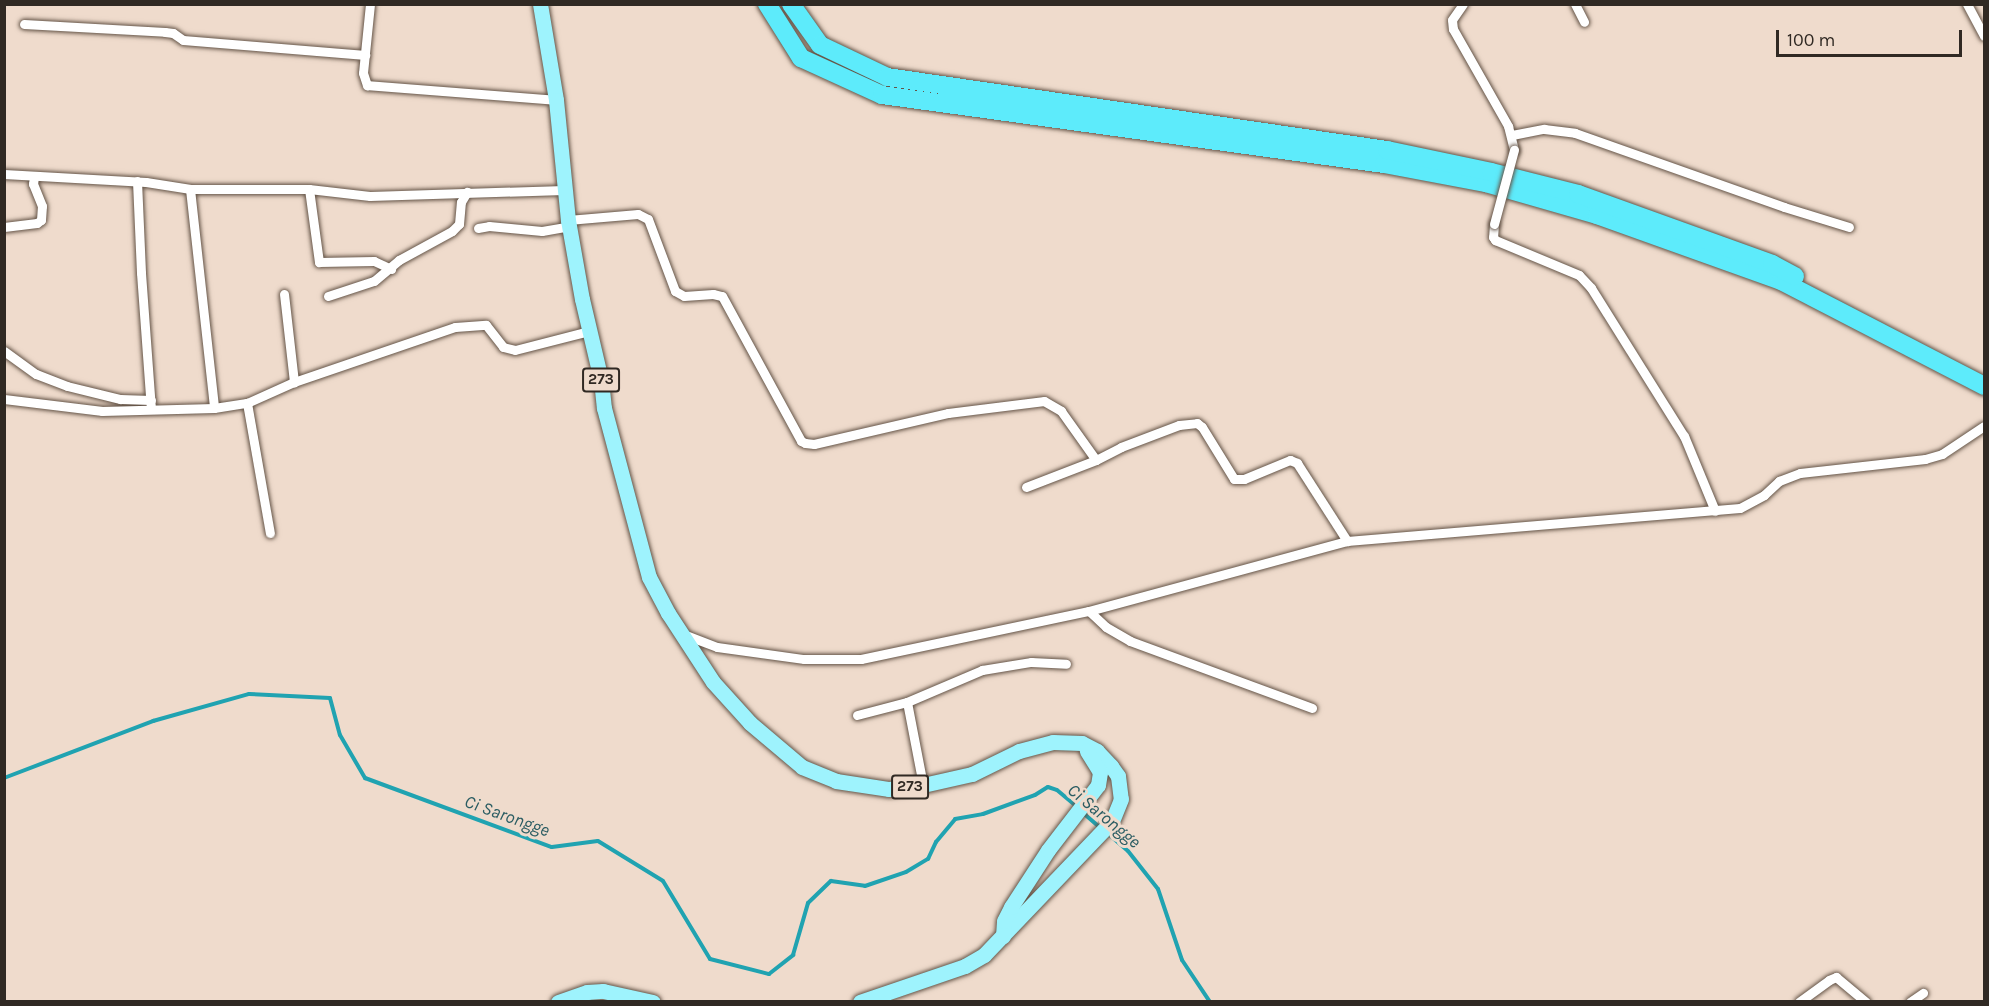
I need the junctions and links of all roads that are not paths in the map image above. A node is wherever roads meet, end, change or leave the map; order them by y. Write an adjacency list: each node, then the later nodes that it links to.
1 (370, 4): 11 (street)
2 (540, 4): 12 (main road, 273)
3 (766, 4): 32 (highway)
4 (791, 4): 30 (highway)
5 (1463, 4): 13 (street)
6 (1575, 4): 8 (street)
7 (1967, 4): 10 (street)
8 (1584, 22)
9 (24, 24): 11 (street)
10 (1984, 36)
11 (365, 55): 12 (street)
12 (556, 100): 19 (main road, 273)
13 (1512, 135): 23 (street); 42 (street, bridge)
14 (4, 174): 15 (street)
15 (34, 177): 16 (street); 22 (street)
16 (137, 182): 17 (street); 36 (street)
17 (190, 189): 18 (street); 37 (street)
18 (309, 189): 20 (street); 25 (street)
19 (564, 190): 20 (street); 21 (main road, 273)
20 (467, 192): 25 (street)
21 (568, 223): 24 (street); 28 (main road, 273); 40 (street)
22 (4, 227)
23 (1848, 227)
24 (478, 228)
25 (390, 269): 27 (street)
26 (284, 294): 31 (street)
27 (328, 296)
28 (589, 331): 31 (street); 46 (main road, 273)
29 (4, 351): 34 (street)
30 (1984, 372)
31 (294, 382): 35 (street)
32 (1984, 386)
33 (4, 399): 38 (street)
34 (120, 399): 36 (street); 38 (street)
35 (247, 403): 37 (street); 43 (street)
36 (151, 404): 37 (street); 38 (street)
37 (214, 408)
38 (102, 411)
39 (1983, 430): 42 (street)
40 (1096, 460): 41 (street); 44 (street)
41 (1026, 487)
42 (1715, 511): 44 (street)
43 (270, 533)
44 (1347, 541): 45 (street)
45 (1089, 611): 46 (street); 49 (street)
46 (683, 634): 52 (main road, 273)
47 (1065, 664): 48 (street)
48 (907, 702): 50 (street); 52 (street)
49 (1312, 708)
50 (857, 715)
51 (1082, 743): 52 (main road, 273); 53 (main road); 53 (main road)
52 (923, 785)
53 (1002, 936): 57 (main road)
54 (1923, 993): 60 (street)
55 (558, 1002): 56 (main road)
56 (653, 1002)
57 (860, 1002)
58 (1799, 1002): 59 (street)
59 (1866, 1002)
60 (1910, 1002)

